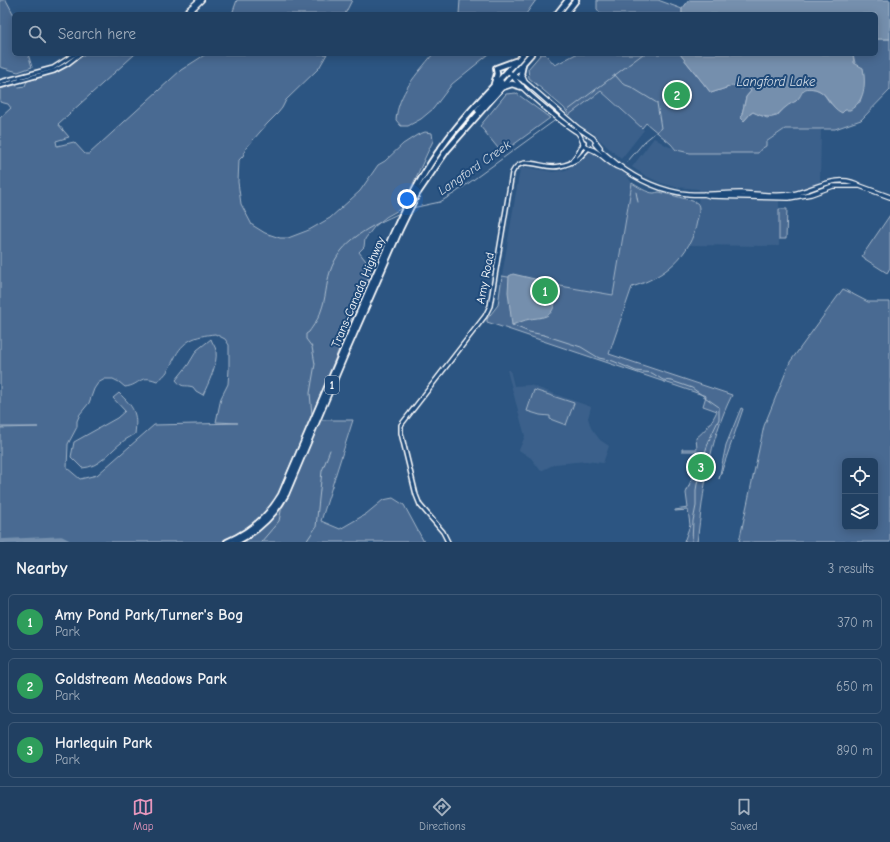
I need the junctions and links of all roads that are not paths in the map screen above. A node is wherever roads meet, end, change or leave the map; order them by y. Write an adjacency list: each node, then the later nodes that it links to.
1 (199, 0): 5 (street)
2 (202, 0): 6 (street)
3 (568, 0): 7 (highway)
4 (576, 0): 8 (highway)
5 (185, 12)
6 (190, 12)
7 (558, 12)
8 (567, 12)
9 (72, 56): 16 (street)
10 (77, 56): 18 (street)
11 (521, 56): 14 (highway, Trans-Canada Highway / 1); 19 (highway)
12 (529, 56): 13 (highway, Trans-Canada Highway / 1)
13 (523, 63): 15 (highway, Trans-Canada Highway / 1); 17 (highway)
14 (507, 71): 15 (main road); 19 (highway, Trans-Canada Highway / 1); 22 (highway)
15 (512, 75): 17 (main road); 20 (main road); 21 (highway, Trans-Canada Highway / 1)
16 (0, 82)
17 (524, 82): 23 (main road)
18 (0, 86)
19 (494, 86): 31 (highway, Trans-Canada Highway / 1)
20 (522, 87): 21 (highway); 25 (main road)
21 (502, 88): 22 (highway, Trans-Canada Highway / 1)
22 (471, 122): 30 (highway, Trans-Canada Highway / 1)
23 (591, 137): 24 (main road); 25 (main road)
24 (595, 142): 26 (main road); 28 (main road)
25 (583, 144): 26 (main road); 27 (street)
26 (589, 148): 27 (street, Amy Road); 28 (main road)
27 (572, 161): 34 (street, Amy Road)
28 (622, 168): 29 (main road)
29 (890, 197)
30 (408, 212): 31 (highway); 33 (highway, Trans-Canada Highway / 1)
31 (372, 284): 32 (highway, Trans-Canada Highway / 1)
32 (227, 542)
33 (236, 542)
34 (448, 542)

